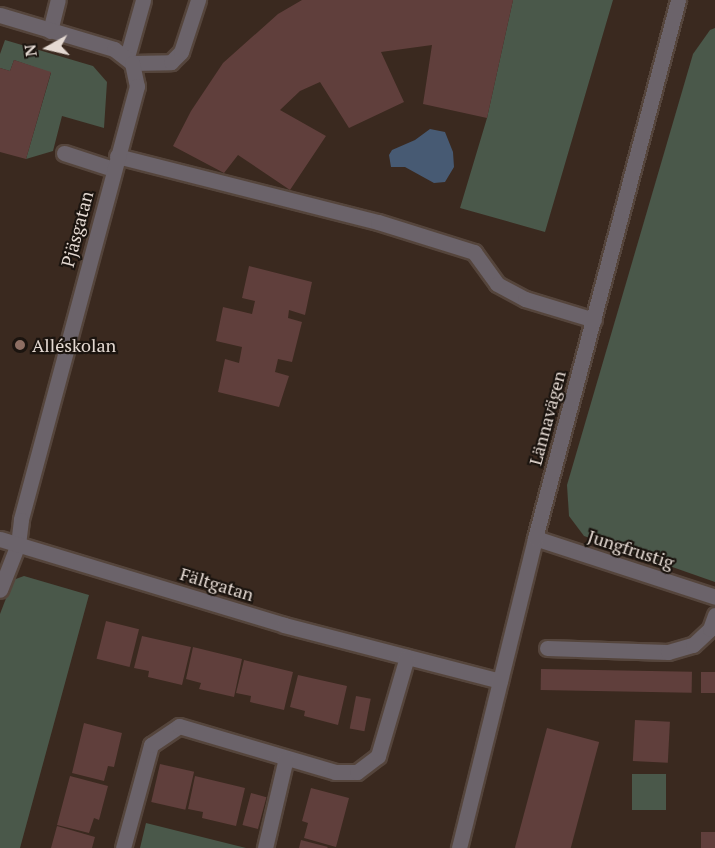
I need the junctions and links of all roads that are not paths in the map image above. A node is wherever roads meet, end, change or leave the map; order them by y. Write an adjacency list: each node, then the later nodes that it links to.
1 (58, 0): 6 (street)
2 (142, 0): 7 (street)
3 (198, 0): 7 (street)
4 (678, 0): 10 (street, Lännavägen)
5 (0, 15): 6 (street)
6 (50, 31): 7 (street)
7 (129, 60): 9 (street, Pjäsgatan)
8 (64, 153): 9 (street)
9 (115, 163): 10 (street); 13 (street, Pjäsgatan)
10 (594, 320): 11 (street, Lännavägen)
11 (535, 538): 15 (street, Jungfrustig); 19 (street, Lännavägen)
12 (0, 539): 13 (street, Fältgatan)
13 (18, 544): 14 (street); 18 (street, Fältgatan)
14 (0, 590)
15 (715, 597)
16 (715, 615): 17 (street)
17 (548, 648)
18 (406, 657): 19 (street, Fältgatan); 20 (street)
19 (500, 681): 23 (street, Lännavägen)
20 (286, 758): 21 (street); 22 (street)
21 (123, 848)
22 (266, 848)
23 (459, 848)

